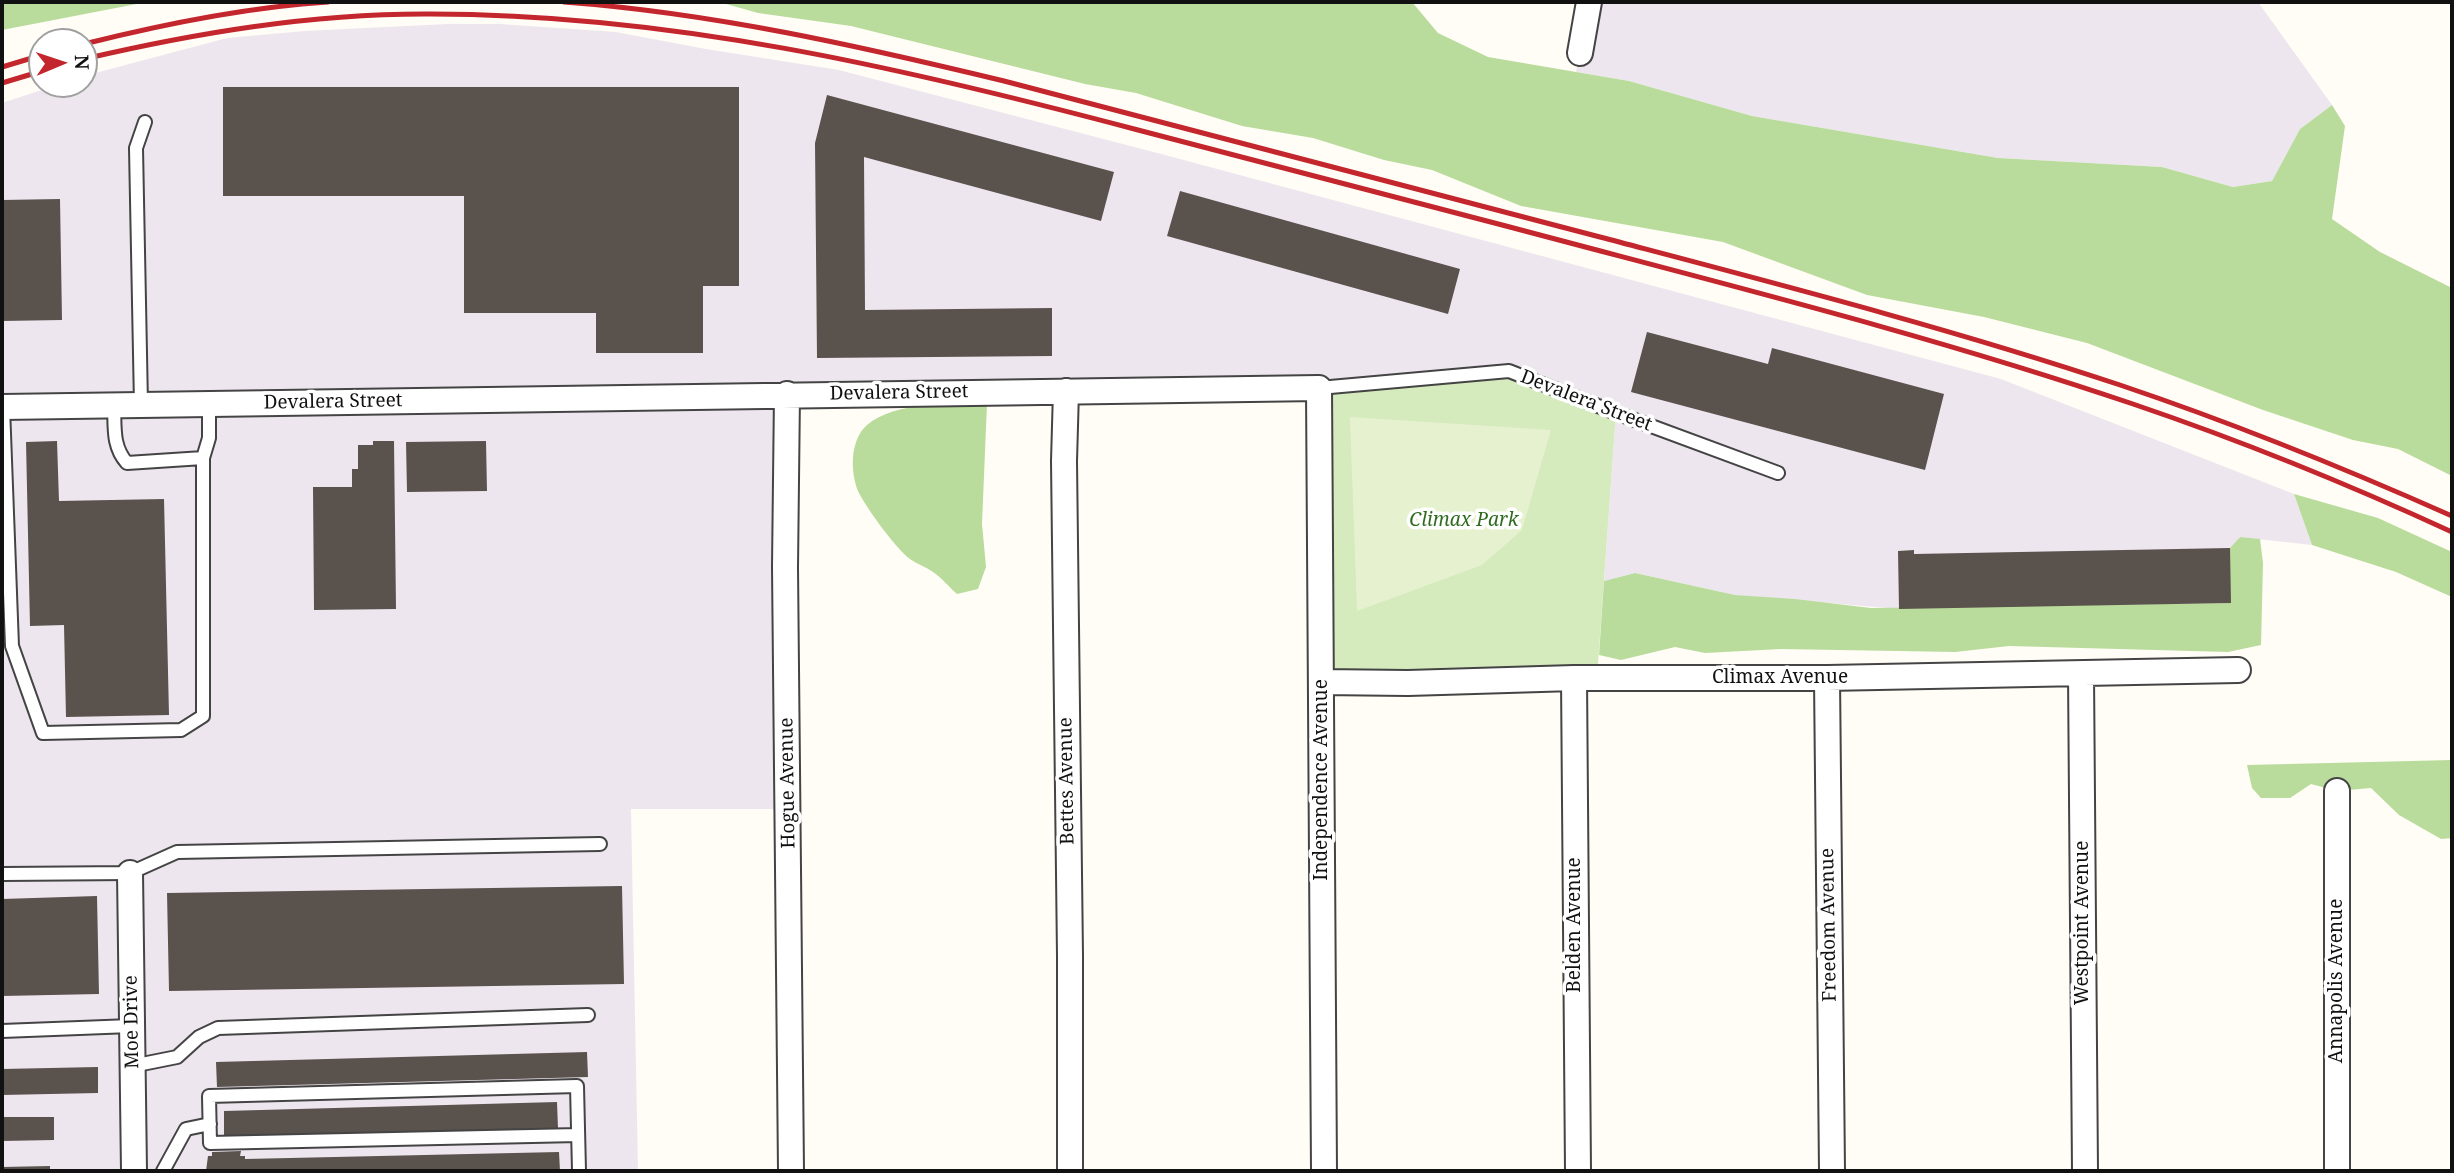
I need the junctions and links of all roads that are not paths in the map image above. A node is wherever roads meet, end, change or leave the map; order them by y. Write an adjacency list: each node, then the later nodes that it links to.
1 (1589, 2): 2 (street)
2 (1580, 53)
3 (145, 121): 9 (lane)
4 (1319, 388): 5 (street, Devalera Street); 12 (lane, Devalera Street); 17 (street, Independence Avenue)
5 (1066, 391): 6 (street, Devalera Street); 32 (street, Bettes Avenue)
6 (787, 394): 7 (street, Devalera Street); 31 (street, Hogue Avenue)
7 (209, 404): 9 (street, Devalera Street); 11 (lane)
8 (114, 405): 9 (street, Devalera Street); 10 (street, Devalera Street); 11 (lane)
9 (141, 405)
10 (3, 407): 11 (lane)
11 (203, 458)
12 (1778, 472)
13 (2238, 670): 14 (street, Climax Avenue)
14 (2081, 674): 16 (street, Climax Avenue); 36 (street, Westpoint Avenue)
15 (1574, 678): 16 (street, Climax Avenue); 17 (street, Climax Avenue); 34 (street, Belden Avenue)
16 (1827, 678): 35 (street, Freedom Avenue)
17 (1322, 682): 33 (street, Independence Avenue)
18 (2337, 792): 37 (street, Annapolis Avenue)
19 (600, 844): 20 (lane)
20 (130, 873): 21 (lane); 23 (street, Moe Drive)
21 (2, 874)
22 (588, 1015): 25 (lane)
23 (131, 1026): 24 (lane); 25 (street, Moe Drive)
24 (2, 1031)
25 (132, 1066): 28 (street, Moe Drive)
26 (210, 1125): 27 (lane); 27 (lane); 29 (lane)
27 (578, 1135): 30 (lane)
28 (134, 1171)
29 (163, 1171)
30 (579, 1171)
31 (791, 1171)
32 (1070, 1171)
33 (1324, 1171)
34 (1578, 1171)
35 (1832, 1171)
36 (2085, 1171)
37 (2337, 1171)

